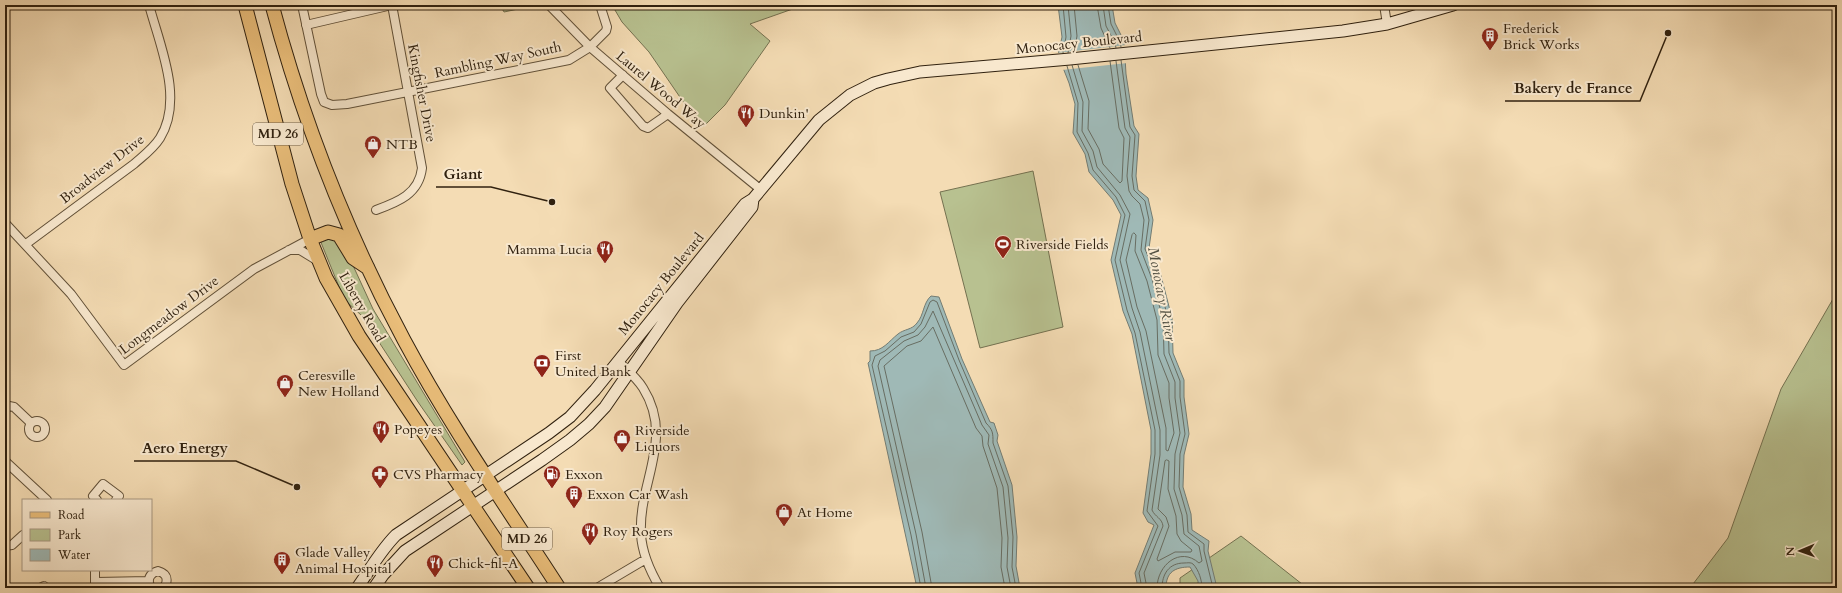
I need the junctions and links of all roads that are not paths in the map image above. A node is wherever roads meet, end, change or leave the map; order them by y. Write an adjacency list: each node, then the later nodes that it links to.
1 (149, 5): 21 (street, Broadview Drive)
2 (245, 5): 20 (main road, Liberty Road / MD 26)
3 (272, 5): 24 (main road, Liberty Road / MD 26)
4 (302, 5): 11 (street)
5 (392, 5): 11 (street); 14 (street, Kingfisher Drive)
6 (550, 5): 12 (street, Laurel Wood Way)
7 (600, 5): 12 (street, Rambling Way South)
8 (1384, 5): 10 (street)
9 (1453, 5): 10 (main road, Monocacy Boulevard)
10 (1387, 24): 16 (main road, Monocacy Boulevard)
11 (306, 25): 14 (street, Rambling Way South)
12 (590, 47): 13 (street, Laurel Wood Way); 14 (street, Rambling Way South)
13 (623, 75): 15 (street, Laurel Wood Way); 15 (street)
14 (409, 91): 18 (street, Kingfisher Drive)
15 (668, 114): 16 (street, Laurel Wood Way)
16 (760, 189): 17 (main road, Monocacy Boulevard)
17 (753, 199): 25 (main road, Monocacy Boulevard); 26 (main road, Monocacy Boulevard)
18 (376, 210)
19 (5, 223): 21 (street, Longmeadow Drive)
20 (310, 239): 22 (street, Longmeadow Drive); 23 (main road, Liberty Road / MD 26); 24 (main road)
21 (26, 244): 22 (street, Longmeadow Drive)
22 (286, 250): 23 (street)
23 (319, 261): 31 (main road, Liberty Road / MD 26)
24 (368, 268): 30 (main road, Liberty Road / MD 26)
25 (618, 361): 26 (street); 30 (main road, Monocacy Boulevard)
26 (629, 372): 32 (main road, Monocacy Boulevard); 39 (street)
27 (5, 410): 28 (street)
28 (31, 423)
29 (5, 461): 33 (street)
30 (486, 475): 31 (main road, Monocacy Boulevard); 32 (main road, Liberty Road / MD 26)
31 (462, 490): 36 (main road, Liberty Road / MD 26); 44 (main road, Monocacy Boulevard)
32 (496, 490): 36 (main road, Monocacy Boulevard); 47 (main road, Liberty Road / MD 26)
33 (46, 499)
34 (96, 499): 35 (street)
35 (117, 499)
36 (473, 505): 45 (main road, Monocacy Boulevard); 46 (main road, Liberty Road / MD 26)
37 (22, 536): 38 (street)
38 (5, 546)
39 (646, 559): 48 (street); 49 (street)
40 (95, 571): 42 (street)
41 (151, 584): 42 (street); 43 (street)
42 (95, 585)
43 (163, 588)
44 (357, 588)
45 (374, 588)
46 (528, 588)
47 (559, 588)
48 (597, 588)
49 (660, 588)

